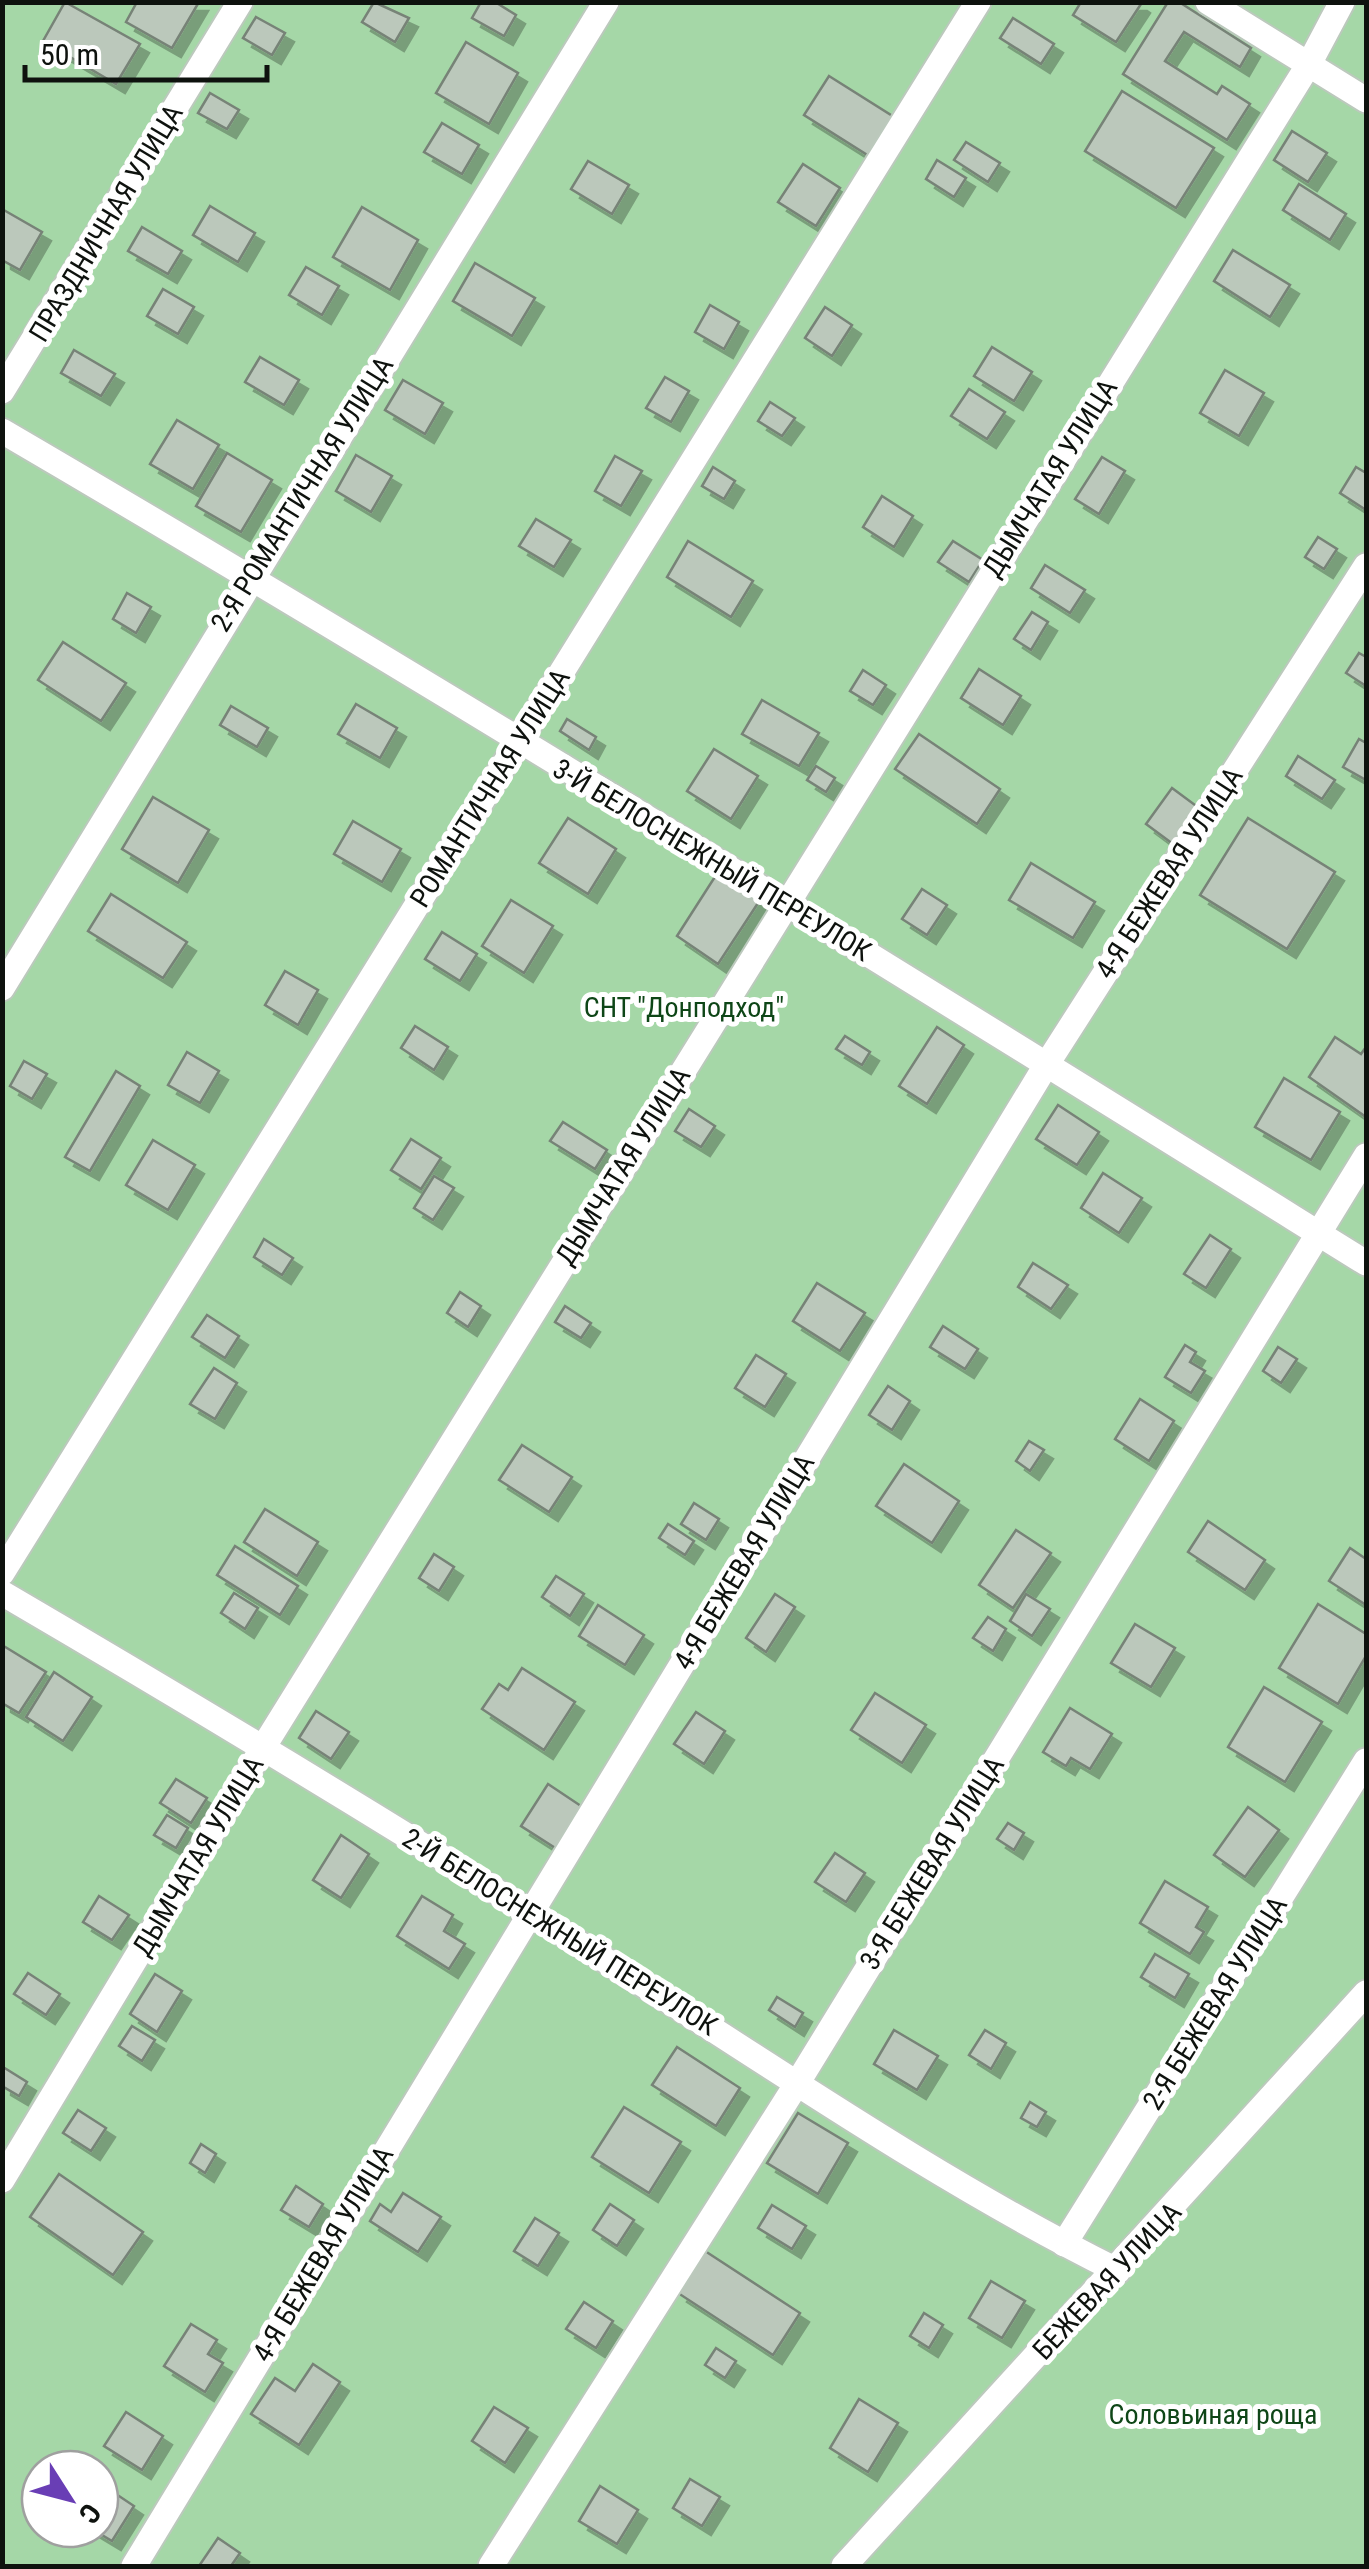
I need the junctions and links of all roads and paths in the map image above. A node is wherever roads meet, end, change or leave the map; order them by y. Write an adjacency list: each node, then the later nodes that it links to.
1 (240, 2): 8 (street, ПРАЗДНИЧНАЯ УЛИЦА)
2 (606, 2): 11 (street, 2-Я РОМАНТИЧНАЯ УЛИЦА)
3 (978, 2): 12 (street, РОМАНТИЧНАЯ УЛИЦА)
4 (1208, 2): 6 (street)
5 (1342, 2): 6 (street, ДЫМЧАТАЯ УЛИЦА)
6 (1308, 64): 7 (street); 13 (street, ДЫМЧАТАЯ УЛИЦА)
7 (1366, 100)
8 (2, 391)
9 (2, 431): 11 (street, 3-Й БЕЛОСНЕЖНЫЙ ПЕРЕУЛОК)
10 (1366, 566): 15 (street, 4-Я БЕЖЕВАЯ УЛИЦА)
11 (251, 576): 12 (street, 3-Й БЕЛОСНЕЖНЫЙ ПЕРЕУЛОК); 14 (street, 2-Я РОМАНТИЧНАЯ УЛИЦА)
12 (519, 742): 13 (street, 3-Й БЕЛОСНЕЖНЫЙ ПЕРЕУЛОК); 19 (street, РОМАНТИЧНАЯ УЛИЦА)
13 (786, 902): 15 (street, 3-Й БЕЛОСНЕЖНЫЙ ПЕРЕУЛОК); 21 (street, ДЫМЧАТАЯ УЛИЦА)
14 (2, 988)
15 (1045, 1066): 17 (street, 3-Й БЕЛОСНЕЖНЫЙ ПЕРЕУЛОК); 23 (street, 4-Я БЕЖЕВАЯ УЛИЦА)
16 (1366, 1156): 17 (street, 3-Я БЕЖЕВАЯ УЛИЦА)
17 (1319, 1234): 18 (street, 3-Й БЕЛОСНЕЖНЫЙ ПЕРЕУЛОК); 25 (street, 3-Я БЕЖЕВАЯ УЛИЦА)
18 (1366, 1263)
19 (2, 1573)
20 (2, 1592): 21 (street, 2-Й БЕЛОСНЕЖНЫЙ ПЕРЕУЛОК)
21 (264, 1746): 23 (street, 2-Й БЕЛОСНЕЖНЫЙ ПЕРЕУЛОК); 26 (street, ДЫМЧАТАЯ УЛИЦА)
22 (1366, 1761): 27 (street, 2-Я БЕЖЕВАЯ УЛИЦА)
23 (531, 1912): 25 (street, 2-Й БЕЛОСНЕЖНЫЙ ПЕРЕУЛОК); 29 (street, 4-Я БЕЖЕВАЯ УЛИЦА)
24 (1366, 1993): 28 (street, БЕЖЕВАЯ УЛИЦА)
25 (798, 2082): 27 (street, 2-Й БЕЛОСНЕЖНЫЙ ПЕРЕУЛОК); 30 (street, 3-Я БЕЖЕВАЯ УЛИЦА)
26 (2, 2180)
27 (1064, 2244): 28 (street, 2-Й БЕЛОСНЕЖНЫЙ ПЕРЕУЛОК)
28 (1118, 2271): 31 (street, БЕЖЕВАЯ УЛИЦА)
29 (134, 2566)
30 (490, 2566)
31 (844, 2566)

